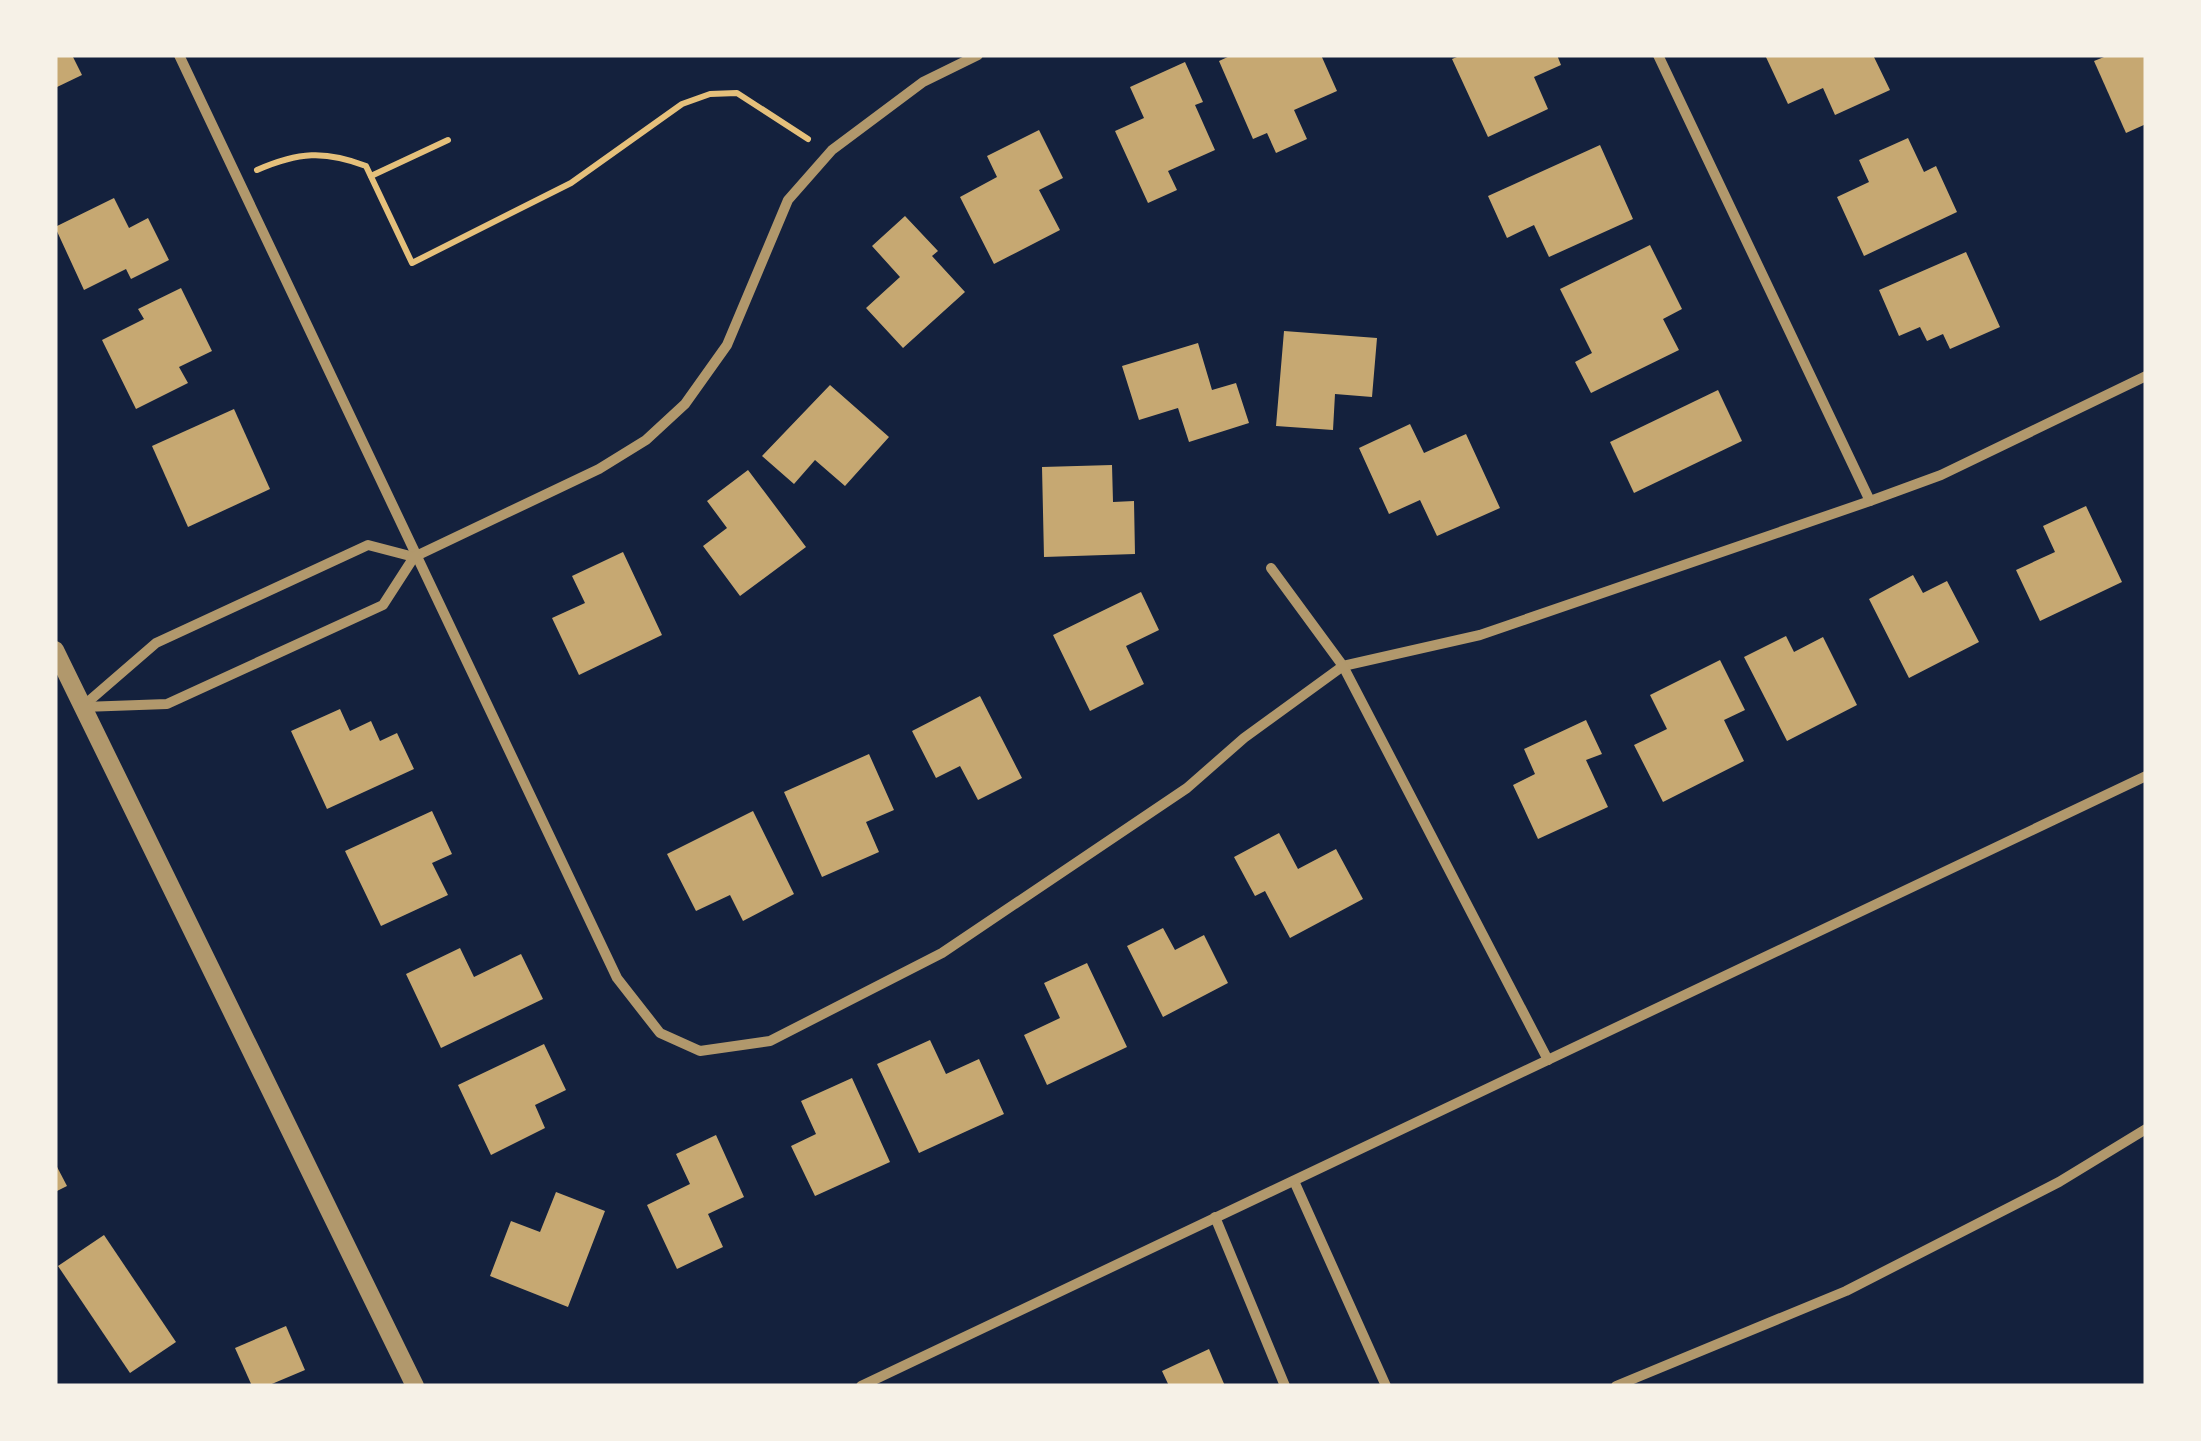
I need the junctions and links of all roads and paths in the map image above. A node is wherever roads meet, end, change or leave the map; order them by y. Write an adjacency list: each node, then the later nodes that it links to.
1 (179, 55): 7 (street)
2 (978, 55): 5 (street)
3 (1658, 55): 9 (street)
4 (448, 140): 6 (path)
5 (832, 150): 6 (path); 10 (street)
6 (372, 176): 7 (path)
7 (237, 178): 10 (street)
8 (2146, 376): 9 (street)
9 (1870, 501): 13 (street)
10 (414, 557): 13 (street); 14 (street); 14 (street)
11 (1271, 568): 13 (street)
12 (55, 650): 14 (street)
13 (1343, 666): 16 (street)
14 (82, 708): 20 (street)
15 (2146, 776): 16 (street)
16 (1548, 1060): 18 (street)
17 (2146, 1129): 24 (street)
18 (1294, 1181): 19 (street); 23 (street)
19 (1216, 1217): 21 (street); 22 (street)
20 (415, 1386)
21 (861, 1386)
22 (1285, 1386)
23 (1386, 1386)
24 (1616, 1386)

